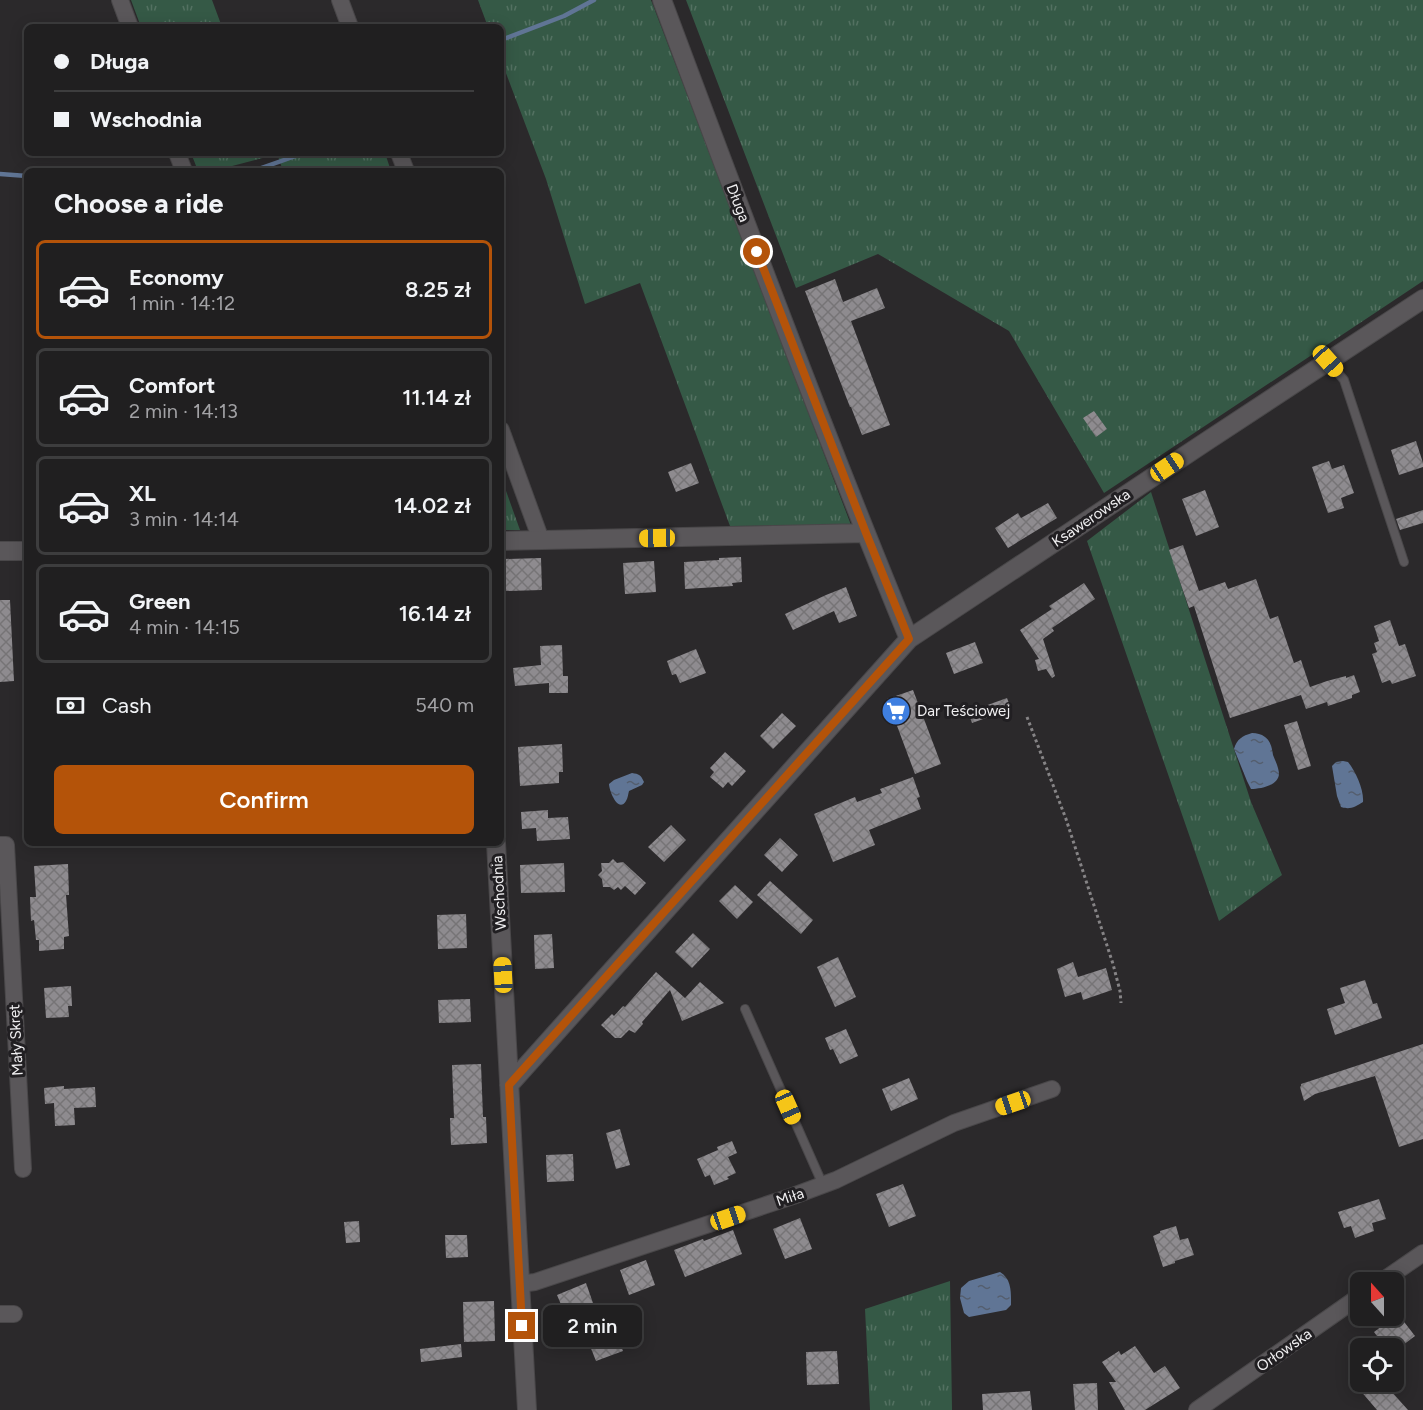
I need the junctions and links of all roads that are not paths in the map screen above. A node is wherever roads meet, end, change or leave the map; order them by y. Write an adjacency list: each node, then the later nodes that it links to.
1 (120, 0): 4 (street)
2 (340, 0): 5 (street)
3 (662, 0): 9 (street, Długa)
4 (129, 24)
5 (349, 24)
6 (1423, 299): 7 (street, Ksawerowska)
7 (1328, 361): 14 (lane); 15 (street, Ksawerowska)
8 (504, 438): 10 (street)
9 (866, 533): 10 (street); 15 (street, Długa)
10 (541, 540): 11 (street)
11 (504, 541)
12 (0, 551): 13 (street)
13 (24, 551)
14 (1404, 562)
15 (909, 639): 19 (street, Ksawerowska)
16 (0, 845): 21 (street, Mały Skręt)
17 (496, 846): 19 (street, Wschodnia)
18 (745, 1009): 22 (lane)
19 (509, 1085): 25 (street, Wschodnia)
20 (1052, 1089): 22 (street, Miła)
21 (23, 1169)
22 (823, 1185): 25 (street, Miła)
23 (1423, 1253): 24 (street)
24 (1395, 1272)
25 (520, 1284): 28 (street, Wschodnia)
26 (1350, 1303): 27 (street, Orłowska)
27 (1202, 1407)
28 (527, 1410)

